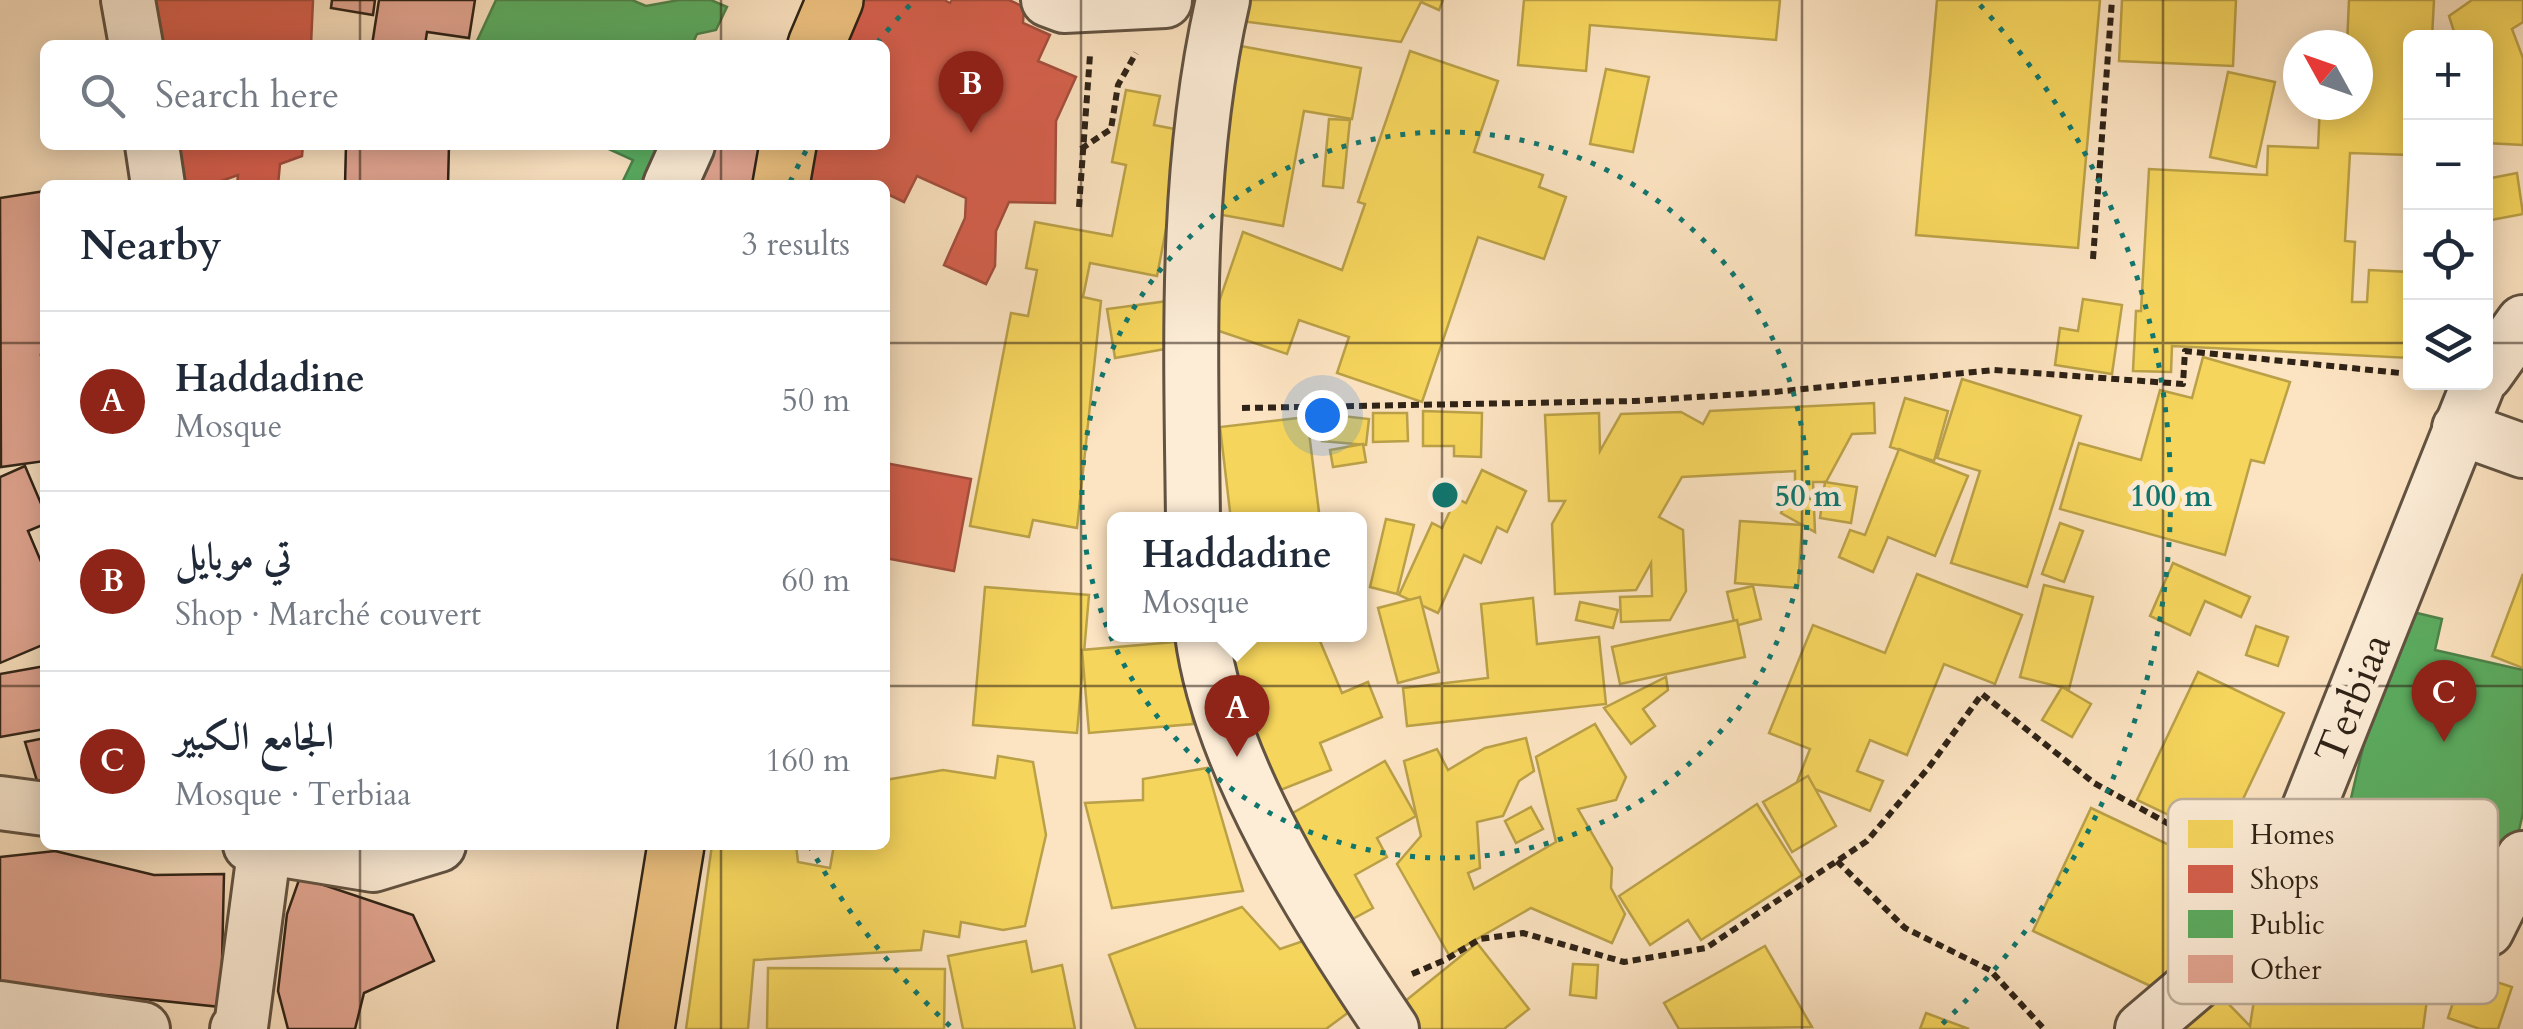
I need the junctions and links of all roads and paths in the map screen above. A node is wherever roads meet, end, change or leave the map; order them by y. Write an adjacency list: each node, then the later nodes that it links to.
1 (128, 0): 7 (street)
2 (835, 0): 8 (main road)
3 (1223, 0): 22 (street)
4 (2112, 0): 17 (path)
5 (1165, 1): 6 (street); 9 (path)
6 (1060, 2): 9 (path)
7 (135, 40)
8 (818, 40)
9 (1082, 148): 16 (path)
10 (153, 150): 13 (street)
11 (686, 150): 14 (street)
12 (787, 150): 15 (main road)
13 (157, 180)
14 (672, 180)
15 (782, 180)
16 (1079, 207)
17 (2093, 258)
18 (2523, 322): 19 (street)
19 (2493, 364)
20 (2403, 373): 22 (path)
21 (2469, 406): 23 (street); 26 (street, Terbiaa)
22 (1191, 409): 24 (street)
23 (2523, 451)
24 (1192, 512)
25 (1204, 642): 39 (street)
26 (2312, 799)
27 (0, 803): 28 (street)
28 (40, 808)
29 (2168, 823): 35 (path)
30 (260, 850): 41 (street)
31 (284, 850): 32 (street)
32 (422, 850)
33 (675, 850): 42 (main road)
34 (2523, 858): 36 (street)
35 (1836, 861): 39 (path); 43 (path)
36 (2498, 908)
37 (2171, 1004): 44 (street, Terbiaa)
38 (0, 1008): 40 (street)
39 (1380, 1011)
40 (143, 1029)
41 (238, 1029)
42 (646, 1029)
43 (2044, 1029)
44 (2142, 1029)

